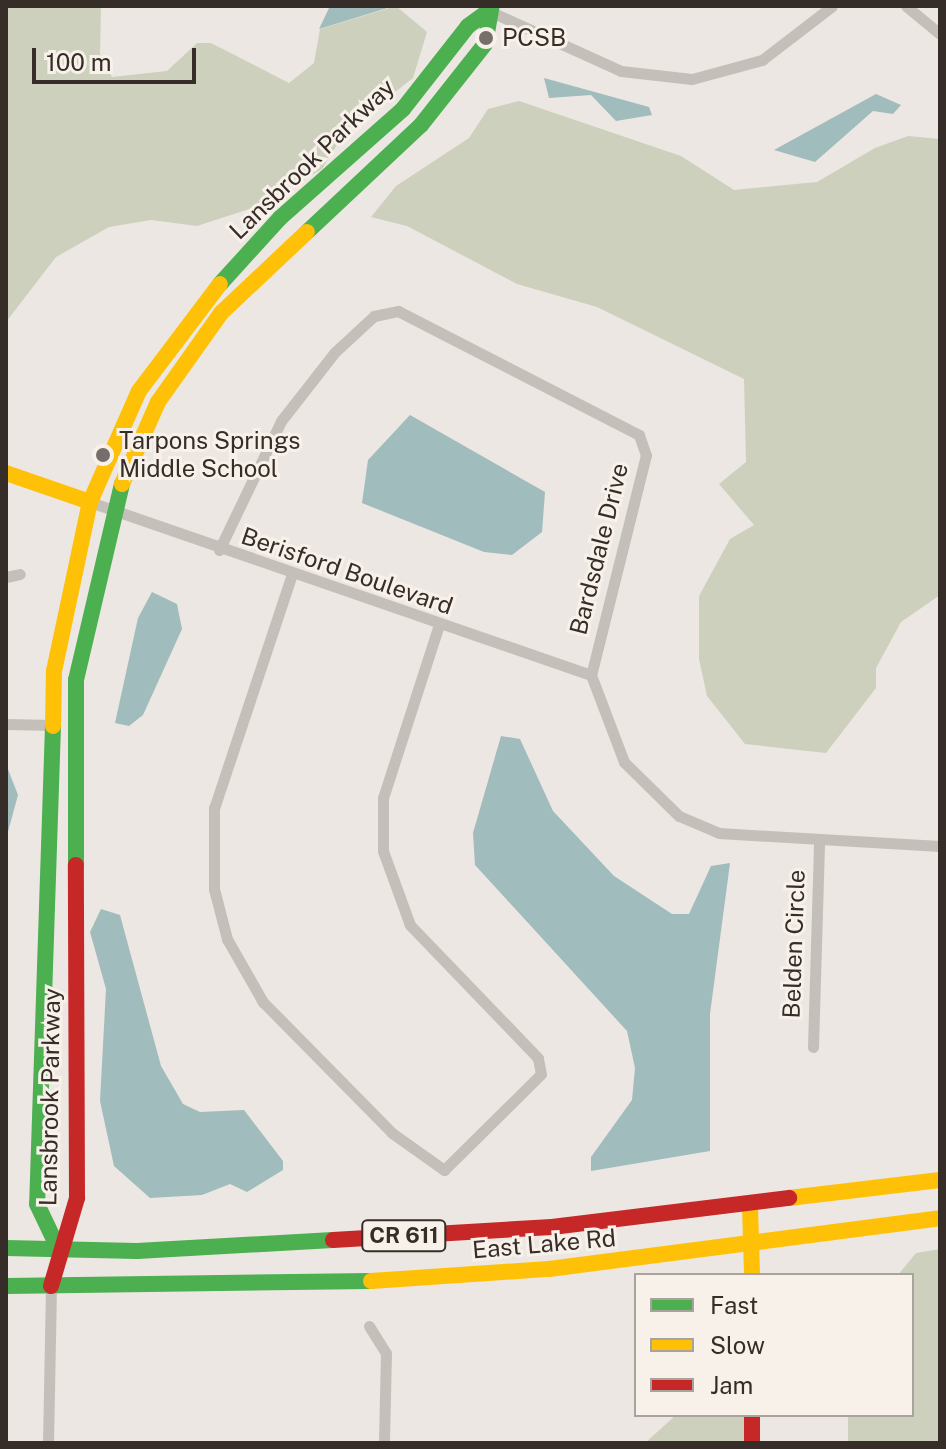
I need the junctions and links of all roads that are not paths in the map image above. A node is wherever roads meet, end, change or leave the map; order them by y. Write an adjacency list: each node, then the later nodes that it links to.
1 (832, 6): 3 (street)
2 (906, 6): 4 (street)
3 (490, 9): 6 (street, Lansbrook Parkway); 7 (street, Lansbrook Parkway)
4 (940, 34)
5 (6, 473): 6 (street)
6 (90, 502): 7 (street, Berisford Boulevard); 15 (street, Lansbrook Parkway)
7 (110, 510): 8 (street, Berisford Boulevard); 23 (street, Lansbrook Parkway)
8 (219, 550): 10 (street, Berisford Boulevard); 13 (street, Bardsdale Drive)
9 (20, 574): 11 (street)
10 (292, 574): 12 (street, Berisford Boulevard); 12 (street)
11 (6, 577)
12 (439, 625): 13 (street, Berisford Boulevard)
13 (591, 675): 16 (street)
14 (6, 724): 15 (street)
15 (53, 725): 23 (street, Lansbrook Parkway)
16 (819, 843): 17 (street); 18 (street, Belden Circle)
17 (940, 846)
18 (813, 1047)
19 (940, 1180): 20 (street, CR 611)
20 (750, 1207): 23 (street, East Lake Rd / CR 611); 24 (street)
21 (940, 1218): 24 (street, CR 611)
22 (6, 1248): 23 (street, CR 611)
23 (58, 1248): 27 (street)
24 (752, 1248): 25 (street); 27 (street, East Lake Rd / CR 611)
25 (752, 1273)
26 (6, 1286): 27 (street, CR 611)
27 (51, 1286): 30 (street)
28 (369, 1326): 31 (street)
29 (752, 1417): 32 (street)
30 (48, 1443)
31 (384, 1443)
32 (752, 1443)

